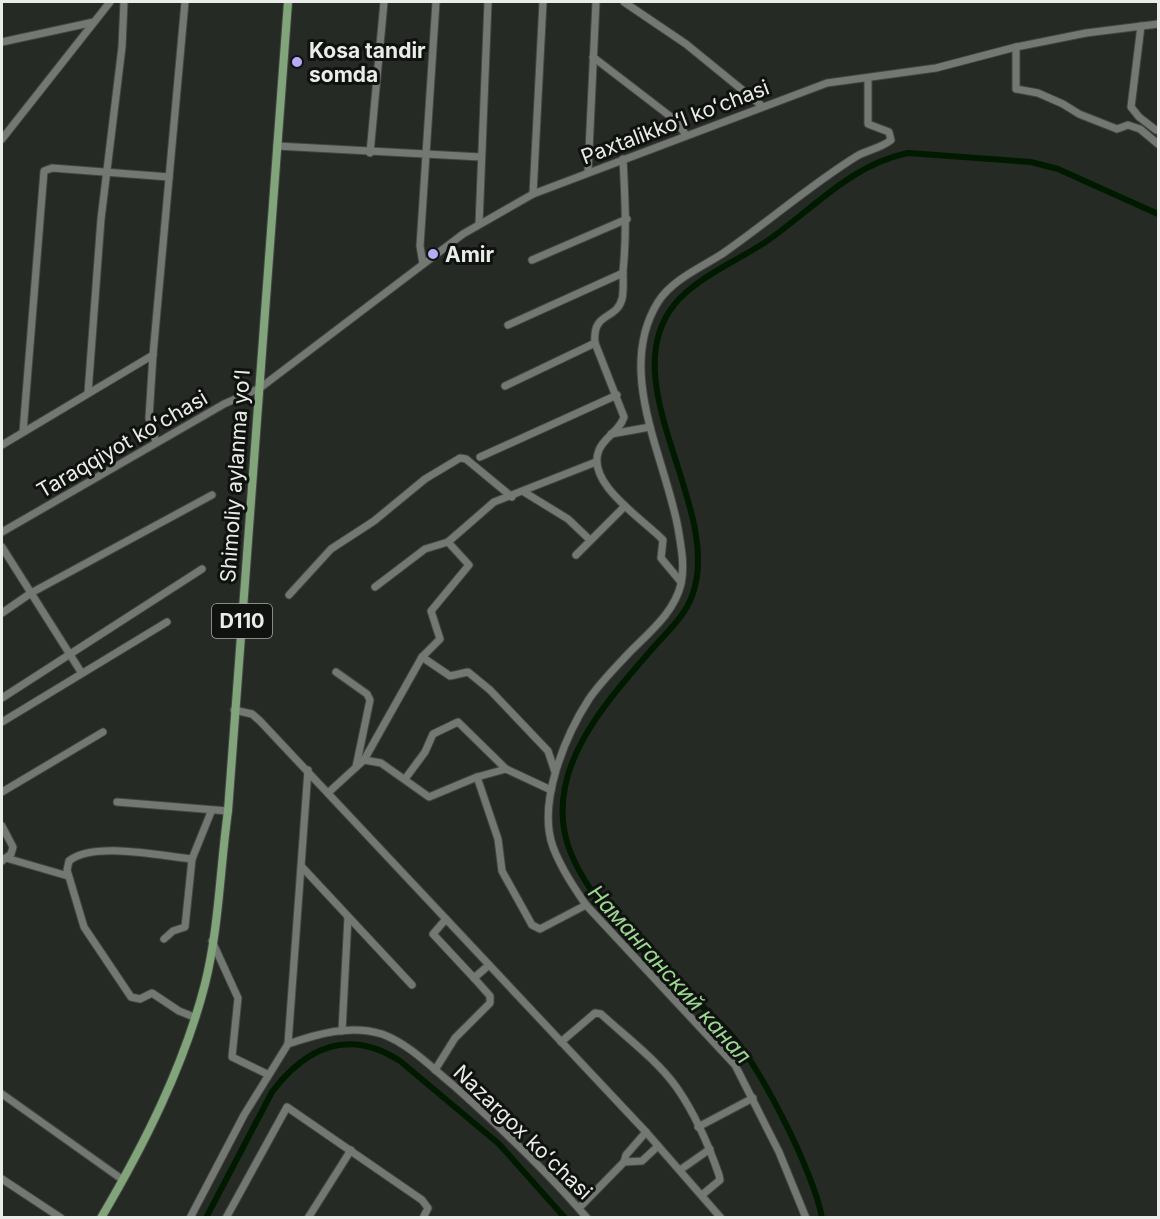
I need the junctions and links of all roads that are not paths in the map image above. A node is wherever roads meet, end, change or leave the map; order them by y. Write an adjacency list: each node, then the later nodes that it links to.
1 (110, 2): 13 (street)
2 (124, 2): 30 (street)
3 (185, 2): 32 (street)
4 (288, 2): 25 (main road, Shimoliy aylanma yoʻl / D110)
5 (384, 2): 26 (street)
6 (436, 2): 27 (street)
7 (488, 2): 28 (street)
8 (543, 2): 33 (street)
9 (596, 2): 18 (street)
10 (624, 2): 12 (street)
11 (639, 2): 12 (street)
12 (636, 10): 20 (street)
13 (94, 22): 16 (street); 23 (street)
14 (1158, 24): 15 (street, Paxtalikkoʻl koʻchasi)
15 (1141, 26): 17 (street, Paxtalikkoʻl koʻchasi); 21 (street)
16 (2, 42)
17 (1016, 47): 19 (street, Paxtalikkoʻl koʻchasi); 24 (street)
18 (593, 57): 22 (street); 31 (street)
19 (868, 78): 20 (street, Paxtalikkoʻl koʻchasi); 46 (street)
20 (762, 106): 22 (street, Paxtalikkoʻl koʻchasi)
21 (1156, 130)
22 (686, 135): 29 (street, Paxtalikkoʻl koʻchasi)
23 (2, 139)
24 (1158, 144)
25 (277, 146): 26 (street); 43 (main road, Shimoliy aylanma yoʻl / D110)
26 (370, 153): 27 (street)
27 (427, 155): 28 (street); 37 (street)
28 (481, 158): 35 (street)
29 (623, 159): 31 (street, Paxtalikkoʻl koʻchasi); 34 (street)
30 (107, 172): 32 (street); 44 (street); 47 (street)
31 (588, 172): 33 (street, Paxtalikkoʻl koʻchasi)
32 (169, 177): 41 (street)
33 (533, 194): 35 (street, Paxtalikkoʻl koʻchasi)
34 (627, 219): 36 (street); 38 (street)
35 (478, 224): 37 (street, Paxtalikkoʻl koʻchasi)
36 (532, 260)
37 (423, 264): 43 (street, Paxtalikkoʻl koʻchasi)
38 (623, 273): 39 (street); 40 (street)
39 (508, 325)
40 (595, 343): 42 (street); 45 (street)
41 (153, 355): 44 (street); 49 (street)
42 (505, 386)
43 (260, 388): 49 (street, Taraqqiyot koʻchasi); 74 (main road, Shimoliy aylanma yoʻl / D110)
44 (88, 393): 47 (street)
45 (617, 395): 48 (street); 51 (street)
46 (650, 427): 48 (street); 63 (street)
47 (24, 432): 50 (street)
48 (611, 434): 52 (street)
49 (156, 442): 57 (street, Taraqqiyot koʻchasi)
50 (2, 445)
51 (480, 457)
52 (596, 462): 53 (street); 56 (street)
53 (527, 489): 55 (street); 58 (street)
54 (212, 495): 65 (street)
55 (512, 497): 59 (street); 66 (street)
56 (626, 506): 58 (street); 63 (street)
57 (2, 532)
58 (592, 538): 61 (street)
59 (448, 542): 64 (street); 70 (street)
60 (2, 547): 65 (street)
61 (576, 555)
62 (202, 569): 69 (street)
63 (681, 582): 81 (street)
64 (375, 587)
65 (31, 593): 67 (street); 69 (street)
66 (289, 595)
67 (2, 613)
68 (167, 622): 71 (street)
69 (69, 654): 71 (street); 73 (street)
70 (422, 657): 77 (street); 81 (street)
71 (81, 672): 75 (street)
72 (336, 672): 78 (street)
73 (2, 698)
74 (234, 710): 79 (street); 88 (main road, Shimoliy aylanma yoʻl / D110)
75 (2, 722)
76 (103, 732): 85 (street)
77 (364, 760): 78 (street); 83 (street)
78 (356, 767): 86 (street)
79 (308, 770): 86 (street); 93 (street)
80 (506, 770): 82 (street); 83 (street); 84 (street)
81 (555, 775): 84 (street)
82 (477, 777): 83 (street); 95 (street)
83 (405, 779)
84 (551, 790): 95 (street)
85 (2, 792)
86 (329, 792): 97 (street)
87 (117, 802): 89 (street)
88 (228, 811): 89 (street); 99 (main road, Shimoliy aylanma yoʻl / D110)
89 (211, 812): 92 (street)
90 (2, 826): 91 (street)
91 (4, 859): 94 (street)
92 (192, 859): 94 (street); 98 (street)
93 (302, 867): 96 (street); 106 (street)
94 (68, 876): 103 (street)
95 (586, 905): 110 (street)
96 (348, 917): 102 (street); 104 (street)
97 (446, 920): 100 (street); 101 (street)
98 (164, 939)
99 (212, 940): 103 (main road, Shimoliy aylanma yoʻl / D110); 108 (street)
100 (489, 965): 101 (street); 105 (street)
101 (474, 978): 107 (street)
102 (412, 985)
103 (194, 1017): 119 (main road, Shimoliy aylanma yoʻl / D110)
104 (342, 1031): 106 (street, Nazargox koʻchasi); 107 (street, Nazargox koʻchasi)
105 (561, 1042): 111 (street); 112 (street)
106 (288, 1044): 108 (street)
107 (435, 1070): 121 (street, Nazargox koʻchasi)
108 (267, 1074): 124 (street)
109 (2, 1094): 119 (street)
110 (753, 1098): 111 (street); 130 (street)
111 (698, 1126): 114 (street)
112 (646, 1132): 113 (street); 116 (street)
113 (658, 1146): 116 (street); 117 (street)
114 (711, 1149): 117 (street); 120 (street)
115 (351, 1150): 125 (street); 126 (street); 127 (street)
116 (624, 1162): 121 (street)
117 (680, 1170): 120 (street)
118 (2, 1179): 122 (street)
119 (123, 1180): 123 (main road, Shimoliy aylanma yoʻl / D110)
120 (702, 1195): 129 (street)
121 (579, 1208): 128 (street, Nazargox koʻchasi)
122 (61, 1218)
123 (101, 1218)
124 (190, 1218)
125 (226, 1218)
126 (308, 1218)
127 (423, 1218)
128 (587, 1218)
129 (722, 1218)
130 (806, 1218)

